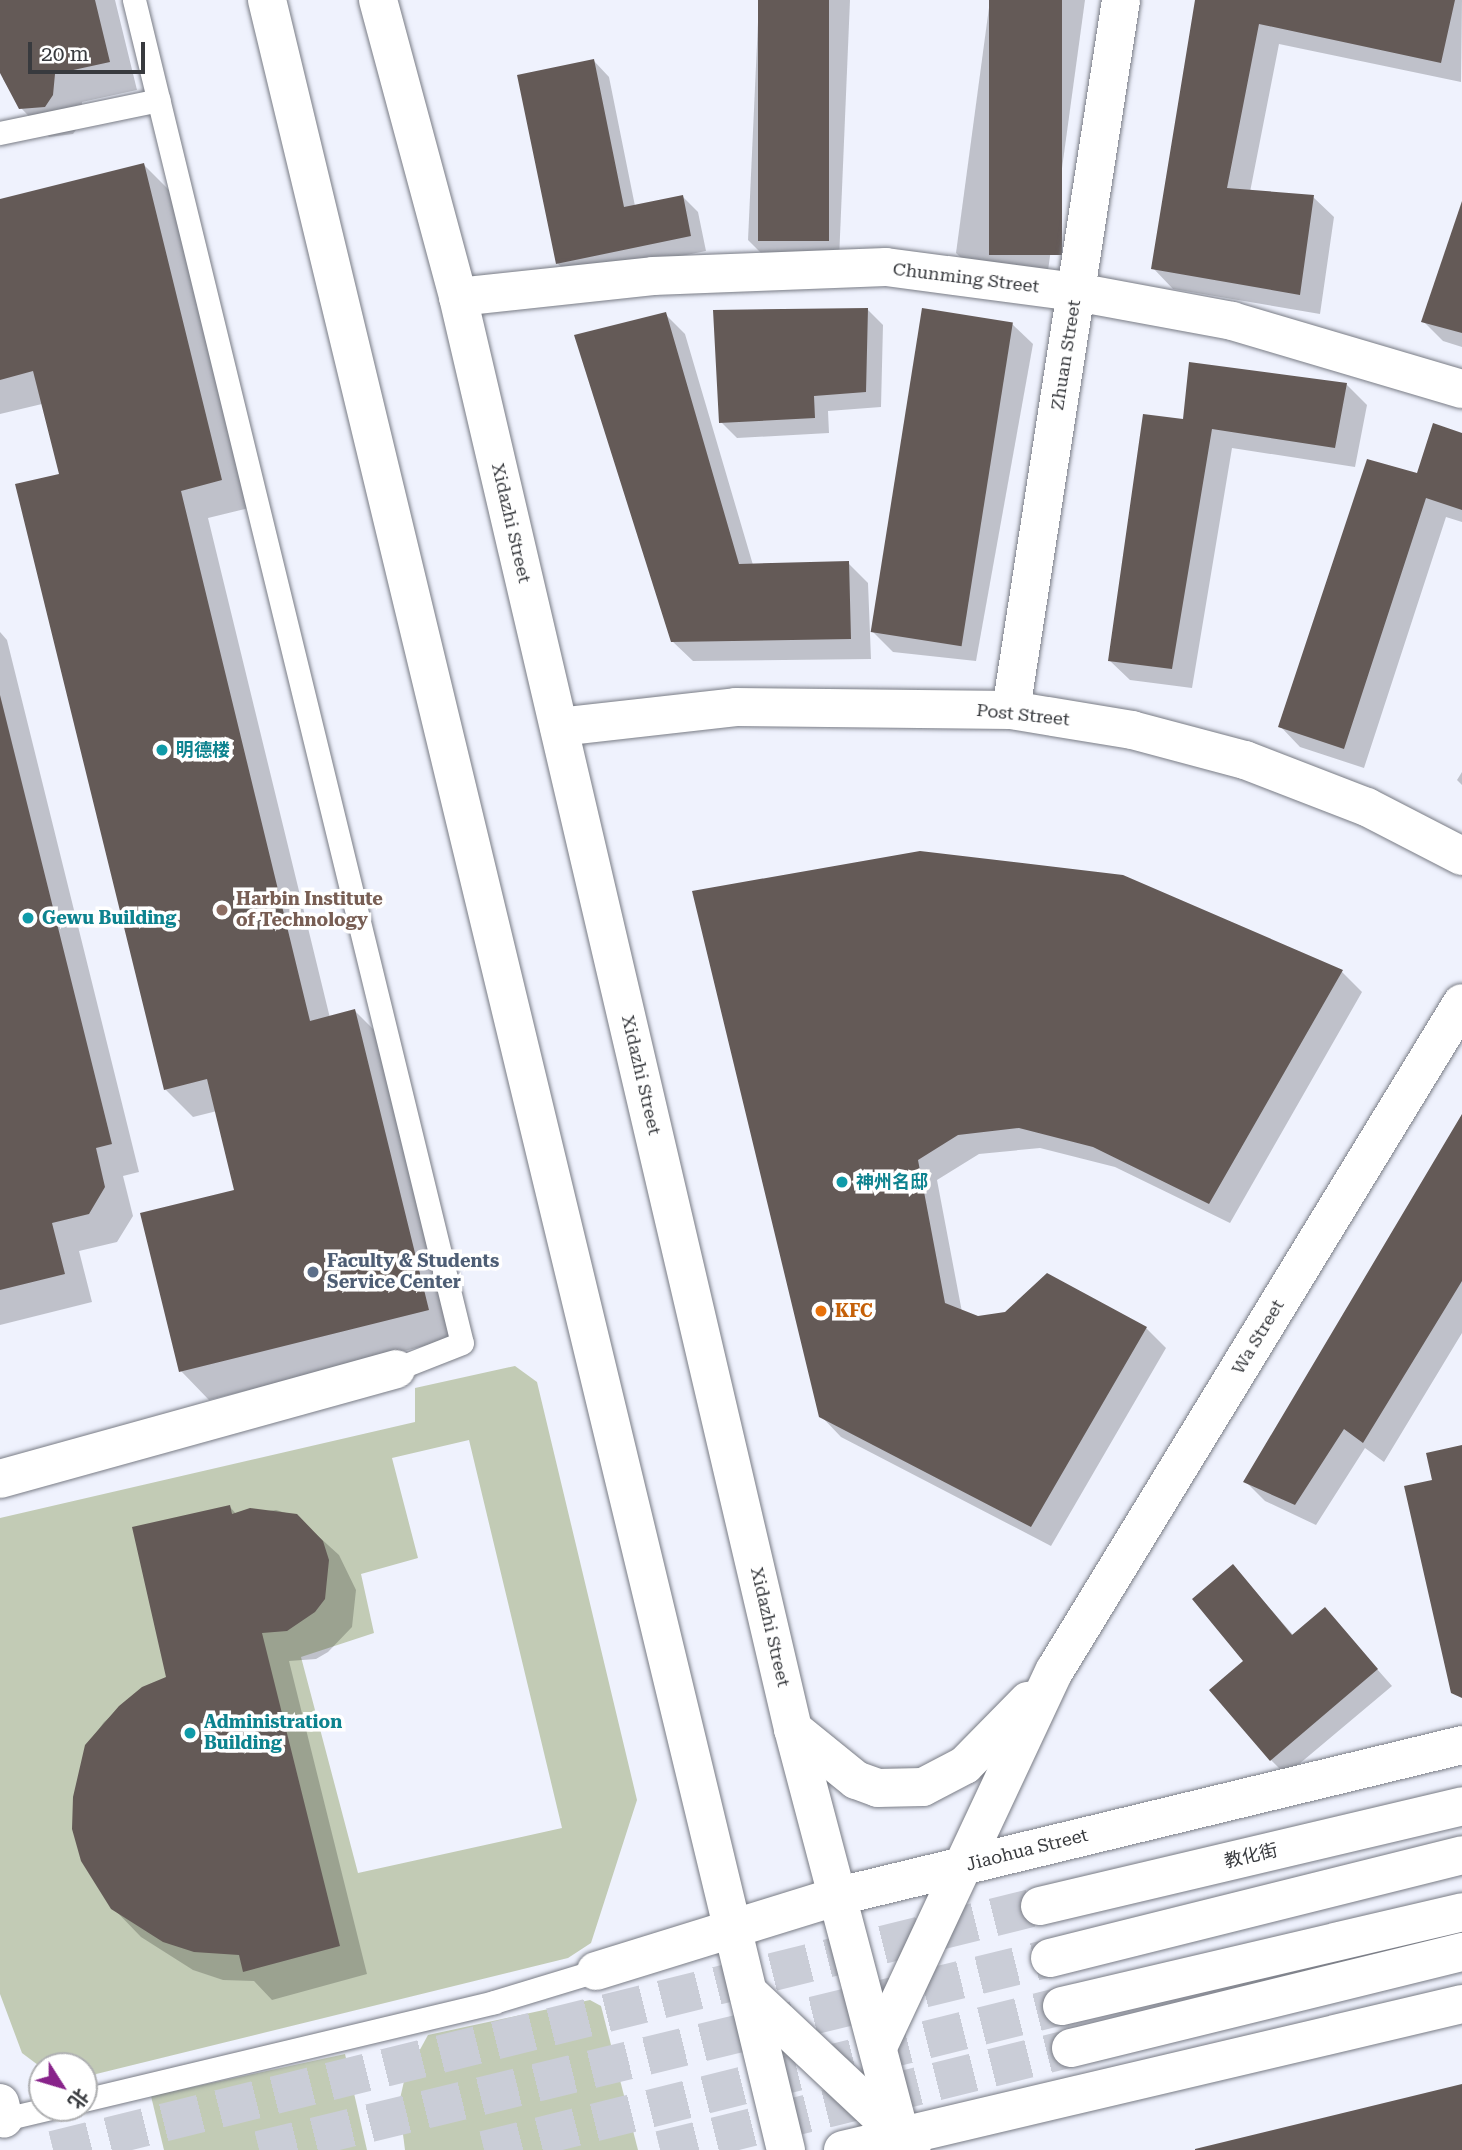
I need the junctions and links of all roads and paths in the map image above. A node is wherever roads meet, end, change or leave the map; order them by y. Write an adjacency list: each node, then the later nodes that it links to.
1 (134, 0): 5 (lane)
2 (267, 0): 25 (main road)
3 (377, 0): 8 (main road, Xidazhi Street)
4 (1121, 0): 7 (main road, Zhuan Street)
5 (159, 100): 6 (lane); 14 (lane)
6 (0, 133)
7 (1076, 292): 8 (main road, Chunming Street); 9 (main road, Chunming Street); 10 (main road, Zhuan Street)
8 (458, 297): 11 (main road, Xidazhi Street)
9 (1462, 389)
10 (1010, 710): 11 (main road, Post Street); 12 (main road, Post Street)
11 (559, 727): 17 (main road, Xidazhi Street)
12 (1462, 856)
13 (1462, 1003): 16 (main road, Wa Street)
14 (396, 1369): 15 (main road)
15 (0, 1479)
16 (1055, 1670): 17 (main road); 21 (main road)
17 (793, 1729): 22 (main road, Xidazhi Street)
18 (1462, 1745): 21 (main road, Jiaohua Street)
19 (1462, 1807): 23 (main road, 教化街)
20 (1462, 1855): 27 (main road)
21 (961, 1866): 22 (main road, Jiaohua Street); 32 (main road)
22 (839, 1896): 25 (main road, Jiaohua Street); 32 (main road, Xidazhi Street)
23 (1040, 1906)
24 (1462, 1912): 31 (main road)
25 (734, 1927): 28 (main road, Jiaohua Street); 29 (main road)
26 (1462, 1951): 33 (main road)
27 (1050, 1958)
28 (596, 1970): 34 (lane)
29 (750, 1994): 37 (main road); 38 (main road)
30 (1462, 2004): 37 (main road)
31 (1062, 2006)
32 (878, 2047): 37 (main road, Xidazhi Street)
33 (1072, 2048)
34 (98, 2097)
35 (28, 2111): 36 (lane)
36 (1, 2114)
37 (907, 2146): 39 (main road)
38 (786, 2150)
39 (843, 2150)

